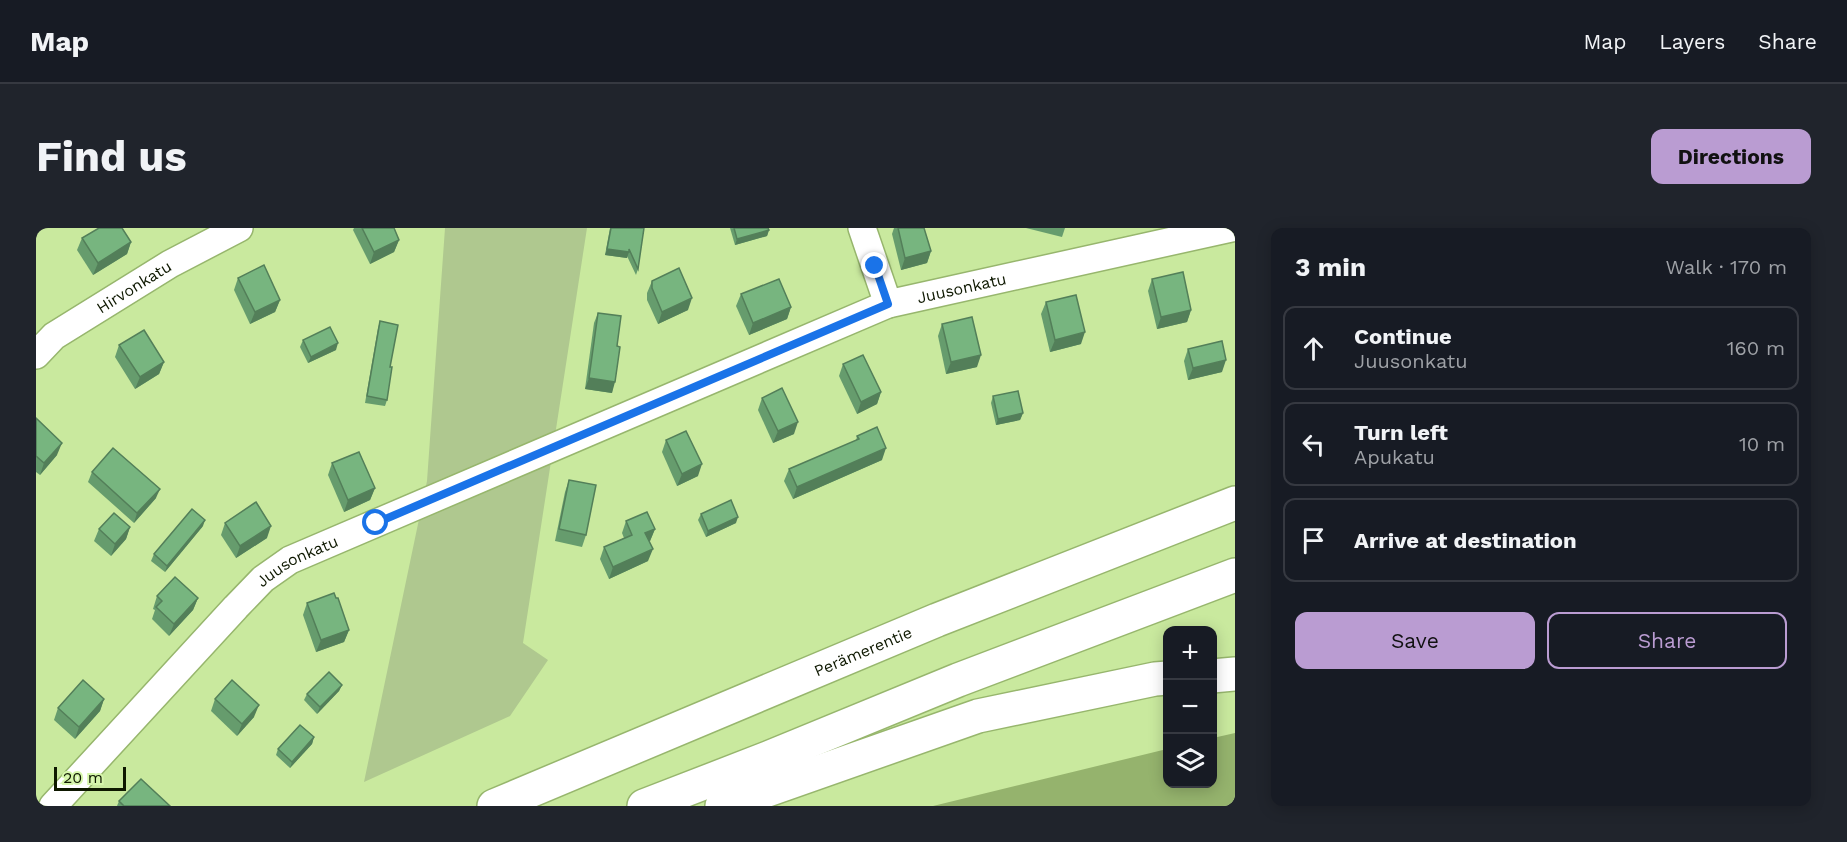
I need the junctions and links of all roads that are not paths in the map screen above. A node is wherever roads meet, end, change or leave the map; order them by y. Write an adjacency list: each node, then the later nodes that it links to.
1 (239, 228): 5 (street, Hirvonkatu)
2 (862, 228): 4 (street)
3 (1231, 228): 4 (street, Juusonkatu)
4 (888, 304): 11 (street, Juusonkatu)
5 (36, 355)
6 (1235, 503): 12 (highway, Perämerentie)
7 (1235, 575): 13 (highway)
8 (1235, 674): 9 (highway)
9 (1217, 676)
10 (1163, 678): 14 (highway)
11 (53, 806)
12 (494, 806)
13 (644, 806)
14 (722, 806)

